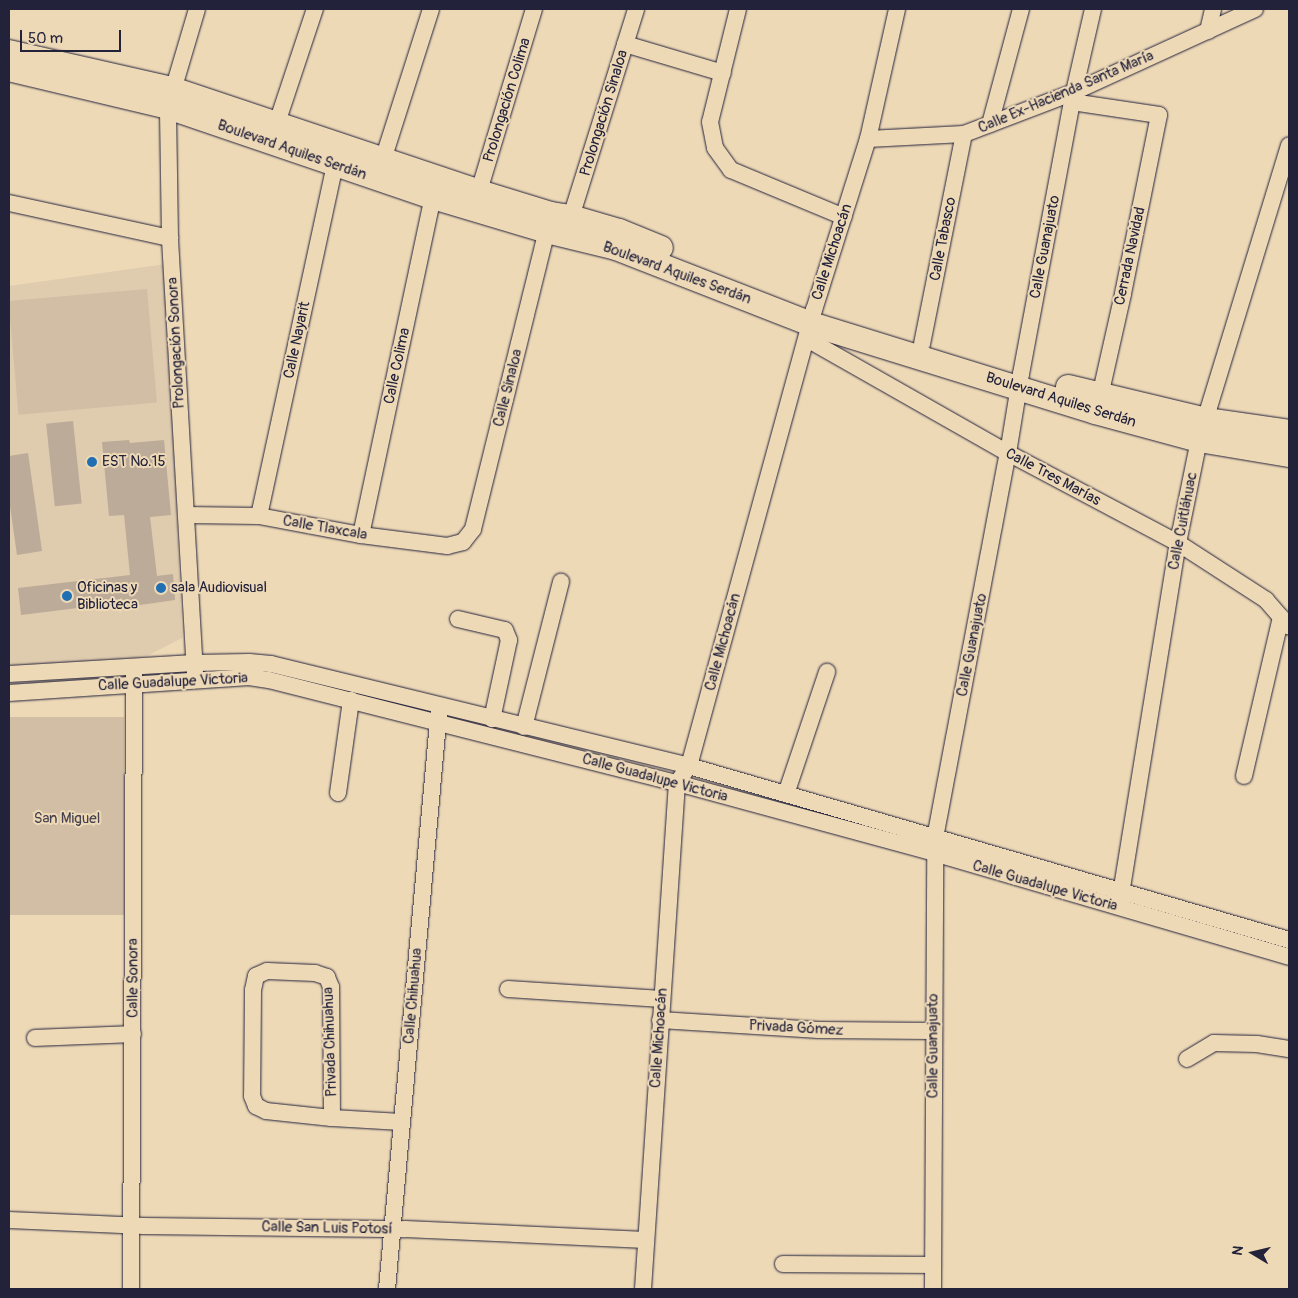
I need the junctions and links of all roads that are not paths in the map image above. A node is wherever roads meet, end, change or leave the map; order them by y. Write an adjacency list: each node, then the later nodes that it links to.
1 (197, 9): 18 (street, Prolongación Sonora)
2 (315, 9): 20 (street)
3 (431, 9): 25 (street)
4 (534, 9): 27 (street, Prolongación Colima)
5 (636, 9): 13 (street, Prolongación Sinaloa)
6 (738, 9): 16 (street)
7 (897, 9): 22 (street, Calle Michoacán)
8 (1021, 9): 19 (street)
9 (1093, 9): 17 (street, Calle Guanajuato)
10 (1213, 9): 12 (street)
11 (1255, 9): 12 (street, Calle Ex-Hacienda Santa María)
12 (1208, 31): 17 (street, Calle Ex-Hacienda Santa María)
13 (625, 44): 16 (street); 30 (street, Prolongación Sinaloa)
14 (9, 52): 18 (street, Boulevard Aquiles Serdán)
15 (9, 69): 18 (street, Boulevard Aquiles Serdán)
16 (723, 73): 29 (street)
17 (1073, 97): 19 (street, Calle Ex-Hacienda Santa María); 34 (street, Calle Guanajuato); 35 (street, Cerrada Navidad)
18 (170, 98): 20 (street, Boulevard Aquiles Serdán); 31 (street, Prolongación Sonora)
19 (990, 124): 21 (street, Calle Ex-Hacienda Santa María)
20 (274, 133): 24 (street, Boulevard Aquiles Serdán)
21 (964, 134): 22 (street, Calle Ex-Hacienda Santa María); 33 (street, Calle Tabasco)
22 (868, 139): 29 (street, Calle Michoacán)
23 (1289, 145): 36 (street, Calle Cuitláhuac)
24 (337, 155): 25 (street, Boulevard Aquiles Serdán); 41 (street, Calle Nayarit)
25 (380, 169): 26 (street, Boulevard Aquiles Serdán)
26 (435, 187): 27 (street, Boulevard Aquiles Serdán); 42 (street, Calle Colima)
27 (476, 200): 30 (street, Boulevard Aquiles Serdán)
28 (9, 203): 31 (street)
29 (844, 217): 32 (street, Calle Michoacán)
30 (556, 221): 32 (street, Boulevard Aquiles Serdán); 43 (street, Calle Sinaloa)
31 (170, 238): 40 (street, Prolongación Sonora)
32 (810, 324): 33 (street, Boulevard Aquiles Serdán); 34 (street, Boulevard Aquiles Serdán); 38 (street, Calle Tres Marías); 60 (street, Calle Michoacán)
33 (922, 344): 34 (street, Boulevard Aquiles Serdán)
34 (1020, 381): 35 (street, Boulevard Aquiles Serdán); 36 (street, Boulevard Aquiles Serdán); 38 (street, Calle Guanajuato)
35 (1100, 396): 36 (street, Boulevard Aquiles Serdán)
36 (1202, 430): 37 (street, Boulevard Aquiles Serdán); 39 (street, Boulevard Aquiles Serdán); 44 (street, Calle Cuitláhuac)
37 (1289, 432)
38 (1008, 453): 44 (street, Calle Tres Marías); 65 (street, Calle Guanajuato)
39 (1289, 455)
40 (186, 515): 41 (street, Calle Tlaxcala); 48 (street, Prolongación Sonora)
41 (259, 516): 42 (street, Calle Tlaxcala)
42 (361, 535): 43 (street, Calle Tlaxcala)
43 (463, 542)
44 (1178, 543): 47 (street, Calle Tres Marías); 66 (street, Calle Cuitláhuac)
45 (561, 582): 59 (street)
46 (458, 619): 57 (street)
47 (1285, 622): 61 (street)
48 (194, 663): 49 (street, Calle Guadalupe Victoria); 52 (street, Prolongación Sonora); 56 (street, Calle Guadalupe Victoria)
49 (134, 666): 51 (street, Calle Guadalupe Victoria); 53 (street, Calle Sonora)
50 (827, 672): 64 (street)
51 (9, 674)
52 (195, 680): 53 (street, Calle Guadalupe Victoria); 55 (street, Calle Guadalupe Victoria)
53 (134, 684): 54 (street, Calle Guadalupe Victoria); 74 (street, Calle Sonora)
54 (9, 693)
55 (351, 700): 58 (street, Calle Guadalupe Victoria); 63 (street)
56 (440, 704): 57 (street, Calle Guadalupe Victoria); 58 (street, Calle Chihuahua)
57 (492, 719): 59 (street, Calle Guadalupe Victoria)
58 (438, 722): 62 (street, Calle Guadalupe Victoria); 79 (street, Calle Chihuahua)
59 (524, 727): 60 (street, Calle Guadalupe Victoria)
60 (689, 766): 62 (street, Calle Michoacán); 64 (street, Calle Guadalupe Victoria)
61 (1244, 776)
62 (677, 783): 65 (street, Calle Guadalupe Victoria); 71 (street, Calle Michoacán)
63 (338, 793)
64 (786, 794): 65 (street, Calle Guadalupe Victoria)
65 (934, 845): 66 (street, Calle Guadalupe Victoria); 67 (street, Calle Guadalupe Victoria); 73 (street, Calle Guanajuato)
66 (1121, 890): 67 (street, Calle Cuitláhuac); 68 (street, Calle Guadalupe Victoria)
67 (1119, 908): 69 (street, Calle Guadalupe Victoria)
68 (1289, 940)
69 (1289, 957)
70 (508, 989): 71 (street)
71 (662, 999): 72 (street, Calle Michoacán)
72 (660, 1020): 73 (street, Privada Gómez); 83 (street, Calle Michoacán)
73 (933, 1031): 85 (street, Calle Guanajuato)
74 (132, 1034): 75 (street); 81 (street, Calle Sonora)
75 (35, 1038)
76 (1289, 1049): 77 (street)
77 (1186, 1060)
78 (332, 1118): 78 (street, Privada Chihuahua); 79 (street, Privada Chihuahua)
79 (402, 1122): 82 (street, Calle Chihuahua)
80 (9, 1220): 81 (street, Calle San Luis Potosí)
81 (132, 1225): 82 (street, Calle San Luis Potosí); 86 (street, Calle Sonora)
82 (393, 1228): 83 (street, Calle San Luis Potosí); 87 (street, Calle Chihuahua)
83 (646, 1240): 88 (street, Calle Michoacán)
84 (783, 1264): 85 (street)
85 (933, 1265): 89 (street, Calle Guanajuato)
86 (131, 1289)
87 (387, 1289)
88 (643, 1289)
89 (933, 1289)

